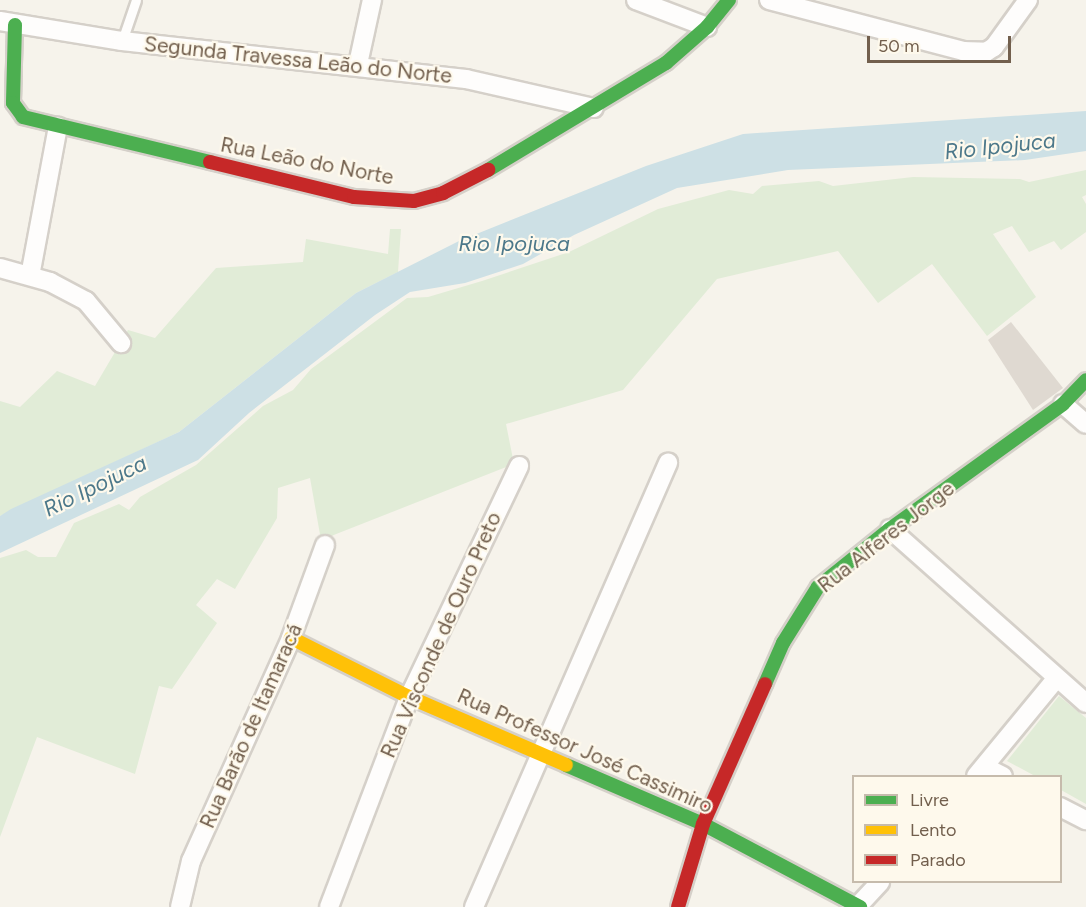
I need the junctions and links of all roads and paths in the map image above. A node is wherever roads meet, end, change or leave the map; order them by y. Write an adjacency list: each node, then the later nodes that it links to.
1 (135, 0): 9 (lane)
2 (372, 0): 10 (street)
3 (636, 0): 8 (street)
4 (729, 0): 8 (street, Rua Leão do Norte)
5 (770, 0): 6 (street)
6 (1024, 1)
7 (7, 23): 9 (street, Segunda Travessa Leão do Norte); 12 (street, Rua Leão do Norte)
8 (707, 27): 11 (street, Rua Leão do Norte)
9 (122, 41): 10 (street, Segunda Travessa Leão do Norte)
10 (358, 64): 11 (street, Segunda Travessa Leão do Norte)
11 (594, 108): 12 (street, Rua Leão do Norte)
12 (58, 128): 14 (street)
13 (0, 268): 14 (street)
14 (30, 276): 15 (street)
15 (121, 343)
16 (1086, 380): 17 (street, Rua Alferes Jorge)
17 (1063, 404): 18 (street); 21 (street, Rua Alferes Jorge)
18 (1086, 424)
19 (668, 463): 27 (street)
20 (519, 466): 25 (street, Rua Visconde de Ouro Preto)
21 (890, 529): 24 (street); 31 (street, Rua Alferes Jorge)
22 (325, 545): 23 (street, Rua Barão de Itamaracá)
23 (291, 638): 25 (street, Rua Professor José Cassimiro); 33 (street, Rua Barão de Itamaracá)
24 (1056, 679): 26 (street); 28 (street)
25 (409, 697): 27 (street, Rua Professor José Cassimiro); 34 (street, Rua Visconde de Ouro Preto)
26 (1086, 703)
27 (540, 754): 31 (street, Rua Professor José Cassimiro); 35 (street)
28 (981, 772)
29 (1062, 808): 30 (street)
30 (1086, 820)
31 (703, 824): 36 (street, Rua Alferes Jorge); 37 (street, Rua Professor José Cassimiro)
32 (879, 883): 37 (street)
33 (180, 907)
34 (329, 907)
35 (474, 907)
36 (678, 907)
37 (858, 907)

